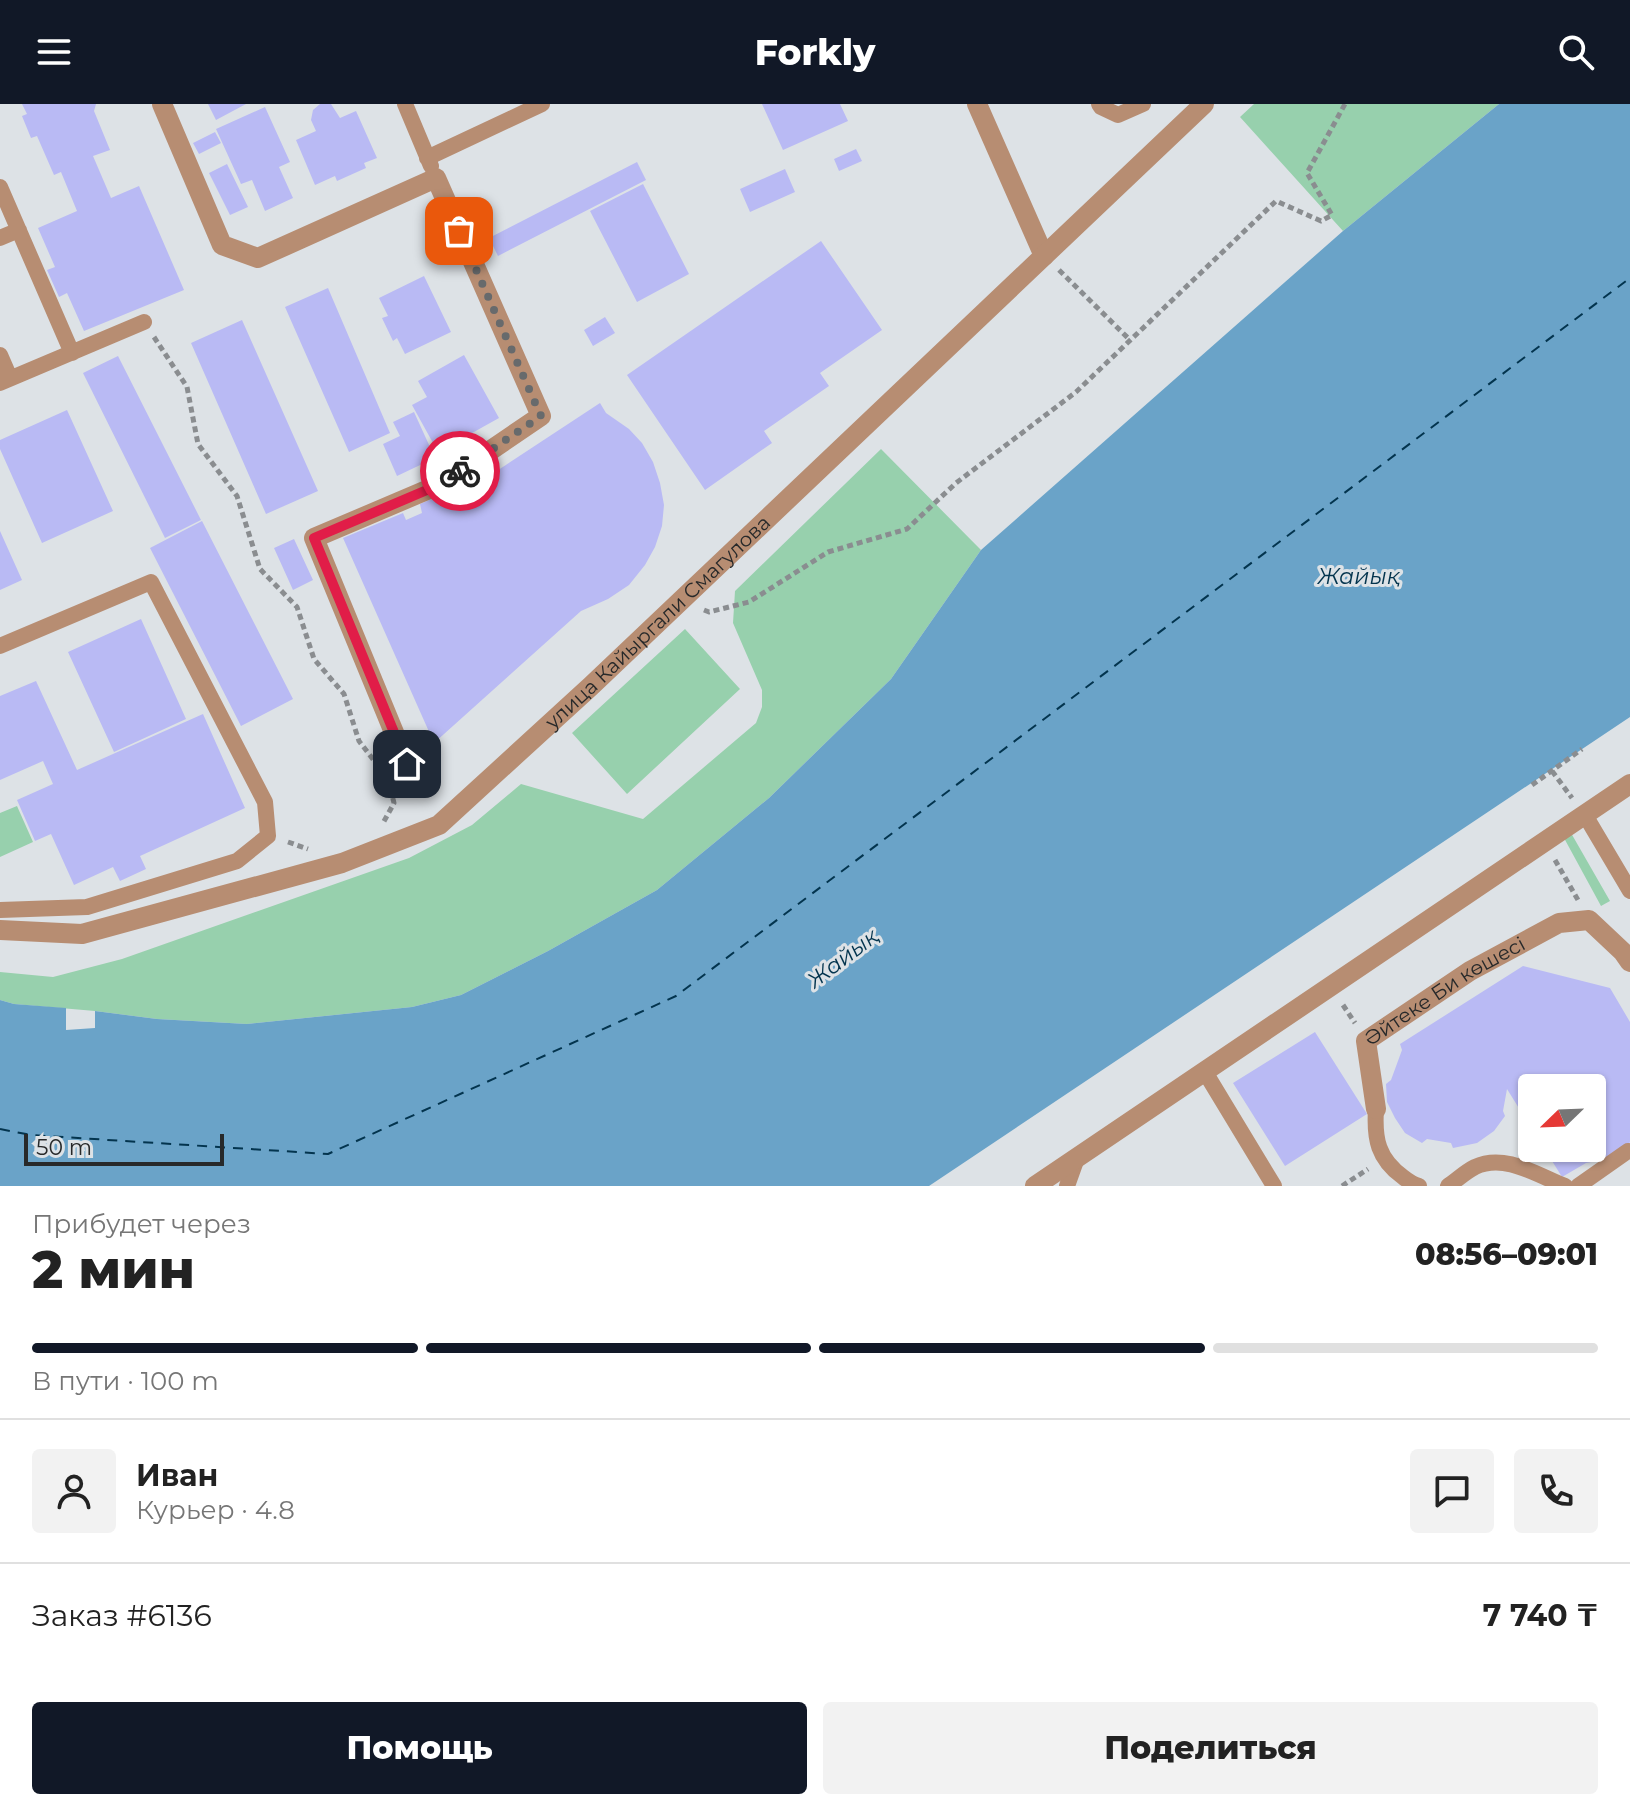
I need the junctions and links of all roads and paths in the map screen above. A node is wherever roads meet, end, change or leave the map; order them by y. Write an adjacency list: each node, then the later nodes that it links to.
1 (162, 104): 10 (street)
2 (405, 104): 9 (lane)
3 (542, 104): 9 (lane)
4 (977, 104): 14 (street)
5 (1099, 104): 6 (lane)
6 (1143, 104)
7 (1204, 104): 14 (street, улица Кайыргали Смагулова)
8 (1345, 104): 16 (path)
9 (427, 158): 10 (lane)
10 (436, 178): 23 (street)
11 (0, 187): 12 (lane)
12 (19, 230): 13 (lane); 17 (lane)
13 (0, 238)
14 (1044, 256): 16 (path); 20 (street, улица Кайыргали Смагулова)
15 (144, 322): 17 (lane); 28 (path)
16 (1130, 340): 20 (path)
17 (72, 353): 19 (lane)
18 (0, 355): 19 (lane)
19 (5, 381)
20 (681, 601): 35 (street, улица Кайыргали Смагулова)
21 (0, 646): 29 (lane)
22 (1582, 749): 24 (path)
23 (407, 764)
24 (1552, 771): 26 (path); 27 (path)
25 (1630, 784): 27 (street)
26 (1532, 785)
27 (1585, 815): 30 (street); 32 (lane)
28 (382, 825)
29 (268, 836): 31 (path); 33 (lane)
30 (1545, 842): 34 (path); 37 (street)
31 (312, 850)
32 (1630, 891)
33 (0, 910)
34 (1589, 920): 36 (street); 38 (street, Әйтеке Би көшесі)
35 (0, 930)
36 (1630, 962)
37 (1331, 986): 38 (path); 39 (street)
38 (1366, 1041): 40 (street, Әйтеке Би көшесі)
39 (1205, 1072): 42 (street); 46 (lane)
40 (1376, 1109): 43 (lane)
41 (1628, 1151): 51 (lane)
42 (1077, 1158): 44 (street); 45 (lane)
43 (1385, 1159): 47 (path); 48 (lane)
44 (1035, 1186)
45 (1067, 1186)
46 (1274, 1186)
47 (1342, 1186)
48 (1419, 1186)
49 (1448, 1186): 50 (lane)
50 (1565, 1186)
51 (1578, 1186)

